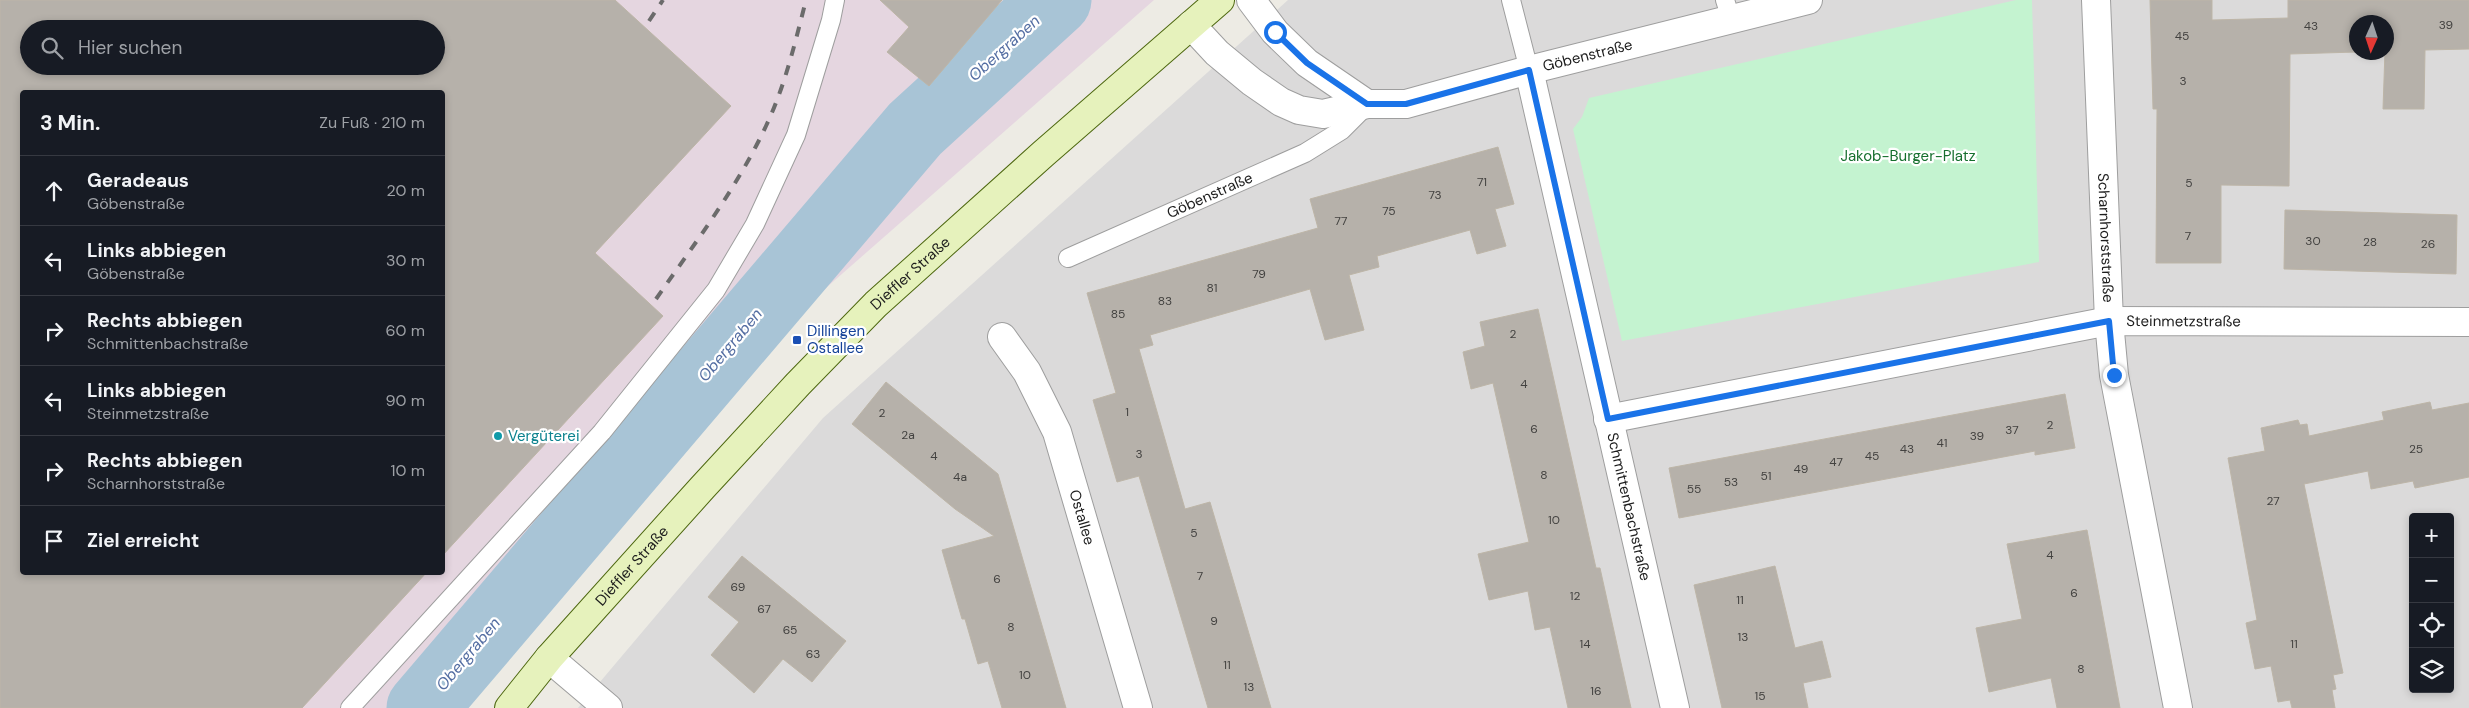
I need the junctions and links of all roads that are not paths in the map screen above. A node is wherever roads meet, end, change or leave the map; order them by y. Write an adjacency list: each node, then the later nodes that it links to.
1 (835, 0): 17 (lane)
2 (1220, 0): 8 (main road, Dieffler Straße)
3 (1251, 0): 10 (street)
4 (1511, 0): 9 (lane)
5 (1808, 0): 7 (street, Göbenstraße)
6 (2096, 0): 12 (street, Scharnhorststraße)
7 (1728, 10): 9 (street, Göbenstraße)
8 (1191, 25): 10 (street, Göbenstraße); 16 (main road, Dieffler Straße)
9 (1529, 70): 10 (street, Göbenstraße); 15 (street, Schmittenbachstraße)
10 (1367, 104): 11 (lane, Göbenstraße)
11 (1068, 258)
12 (2109, 321): 13 (street, Steinmetzstraße); 15 (street, Steinmetzstraße); 22 (street, Scharnhorststraße)
13 (2469, 322)
14 (1002, 337): 20 (street, Ostallee)
15 (1608, 419): 21 (street, Schmittenbachstraße)
16 (549, 658): 18 (main road, Dieffler Straße); 19 (street)
17 (350, 708)
18 (509, 708)
19 (608, 708)
20 (1138, 708)
21 (1675, 708)
22 (2178, 708)

